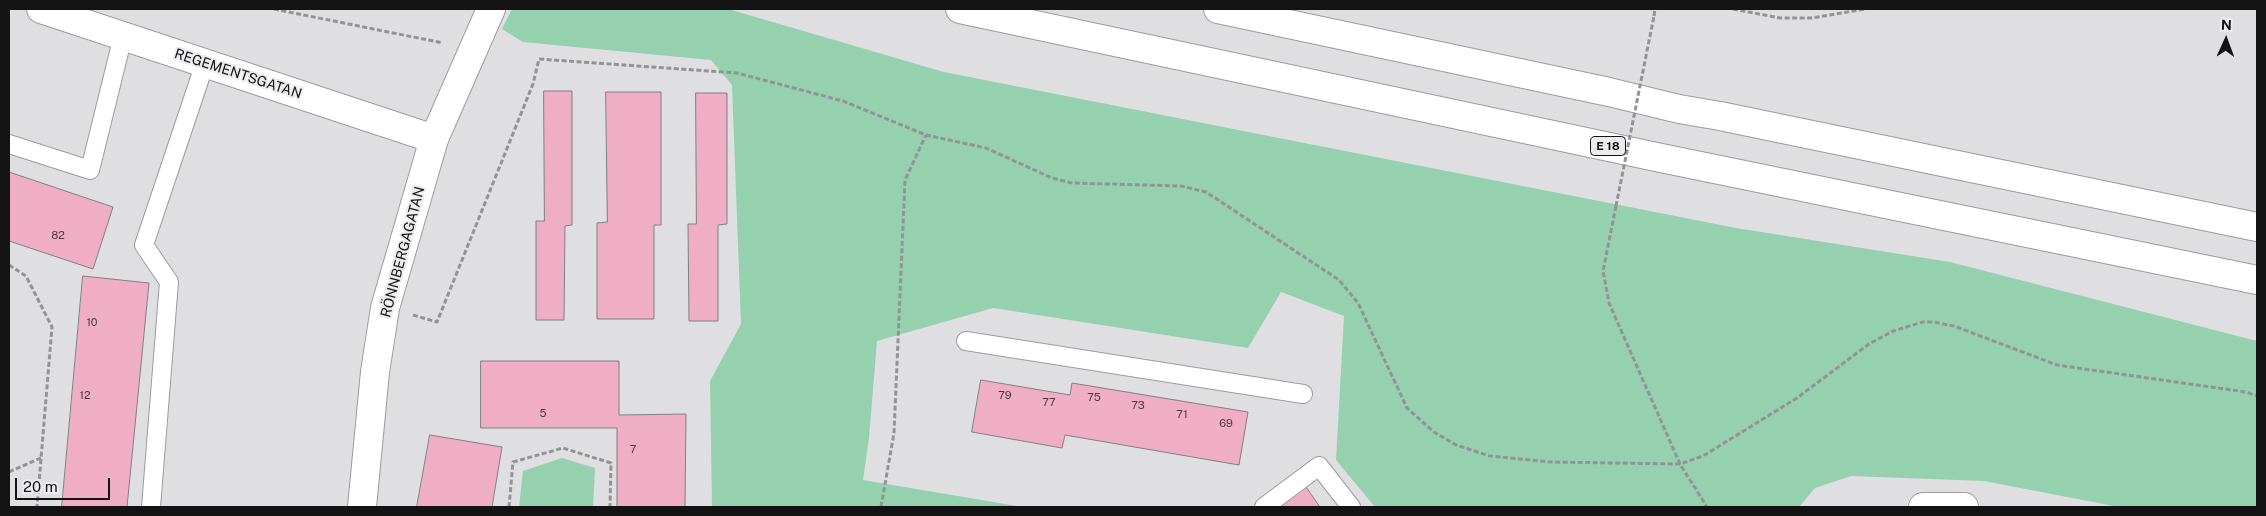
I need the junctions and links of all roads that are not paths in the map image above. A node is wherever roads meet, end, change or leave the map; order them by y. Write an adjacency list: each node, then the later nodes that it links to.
1 (41, 9): 5 (main road, REGEMENTSGATAN)
2 (492, 9): 7 (main road, RÖNNBERGAGATAN)
3 (960, 9): 10 (main road, E 18)
4 (1218, 9): 9 (main road)
5 (123, 36): 6 (main road, REGEMENTSGATAN); 8 (lane)
6 (205, 63): 7 (main road, REGEMENTSGATAN); 13 (lane)
7 (434, 139): 14 (main road, RÖNNBERGAGATAN)
8 (9, 144)
9 (2257, 228)
10 (2257, 280)
11 (966, 341): 12 (lane)
12 (1302, 394)
13 (151, 507)
14 (362, 507)
15 (1264, 507): 16 (lane)
16 (1351, 507)
17 (1923, 507): 18 (main road)
18 (1964, 507)

